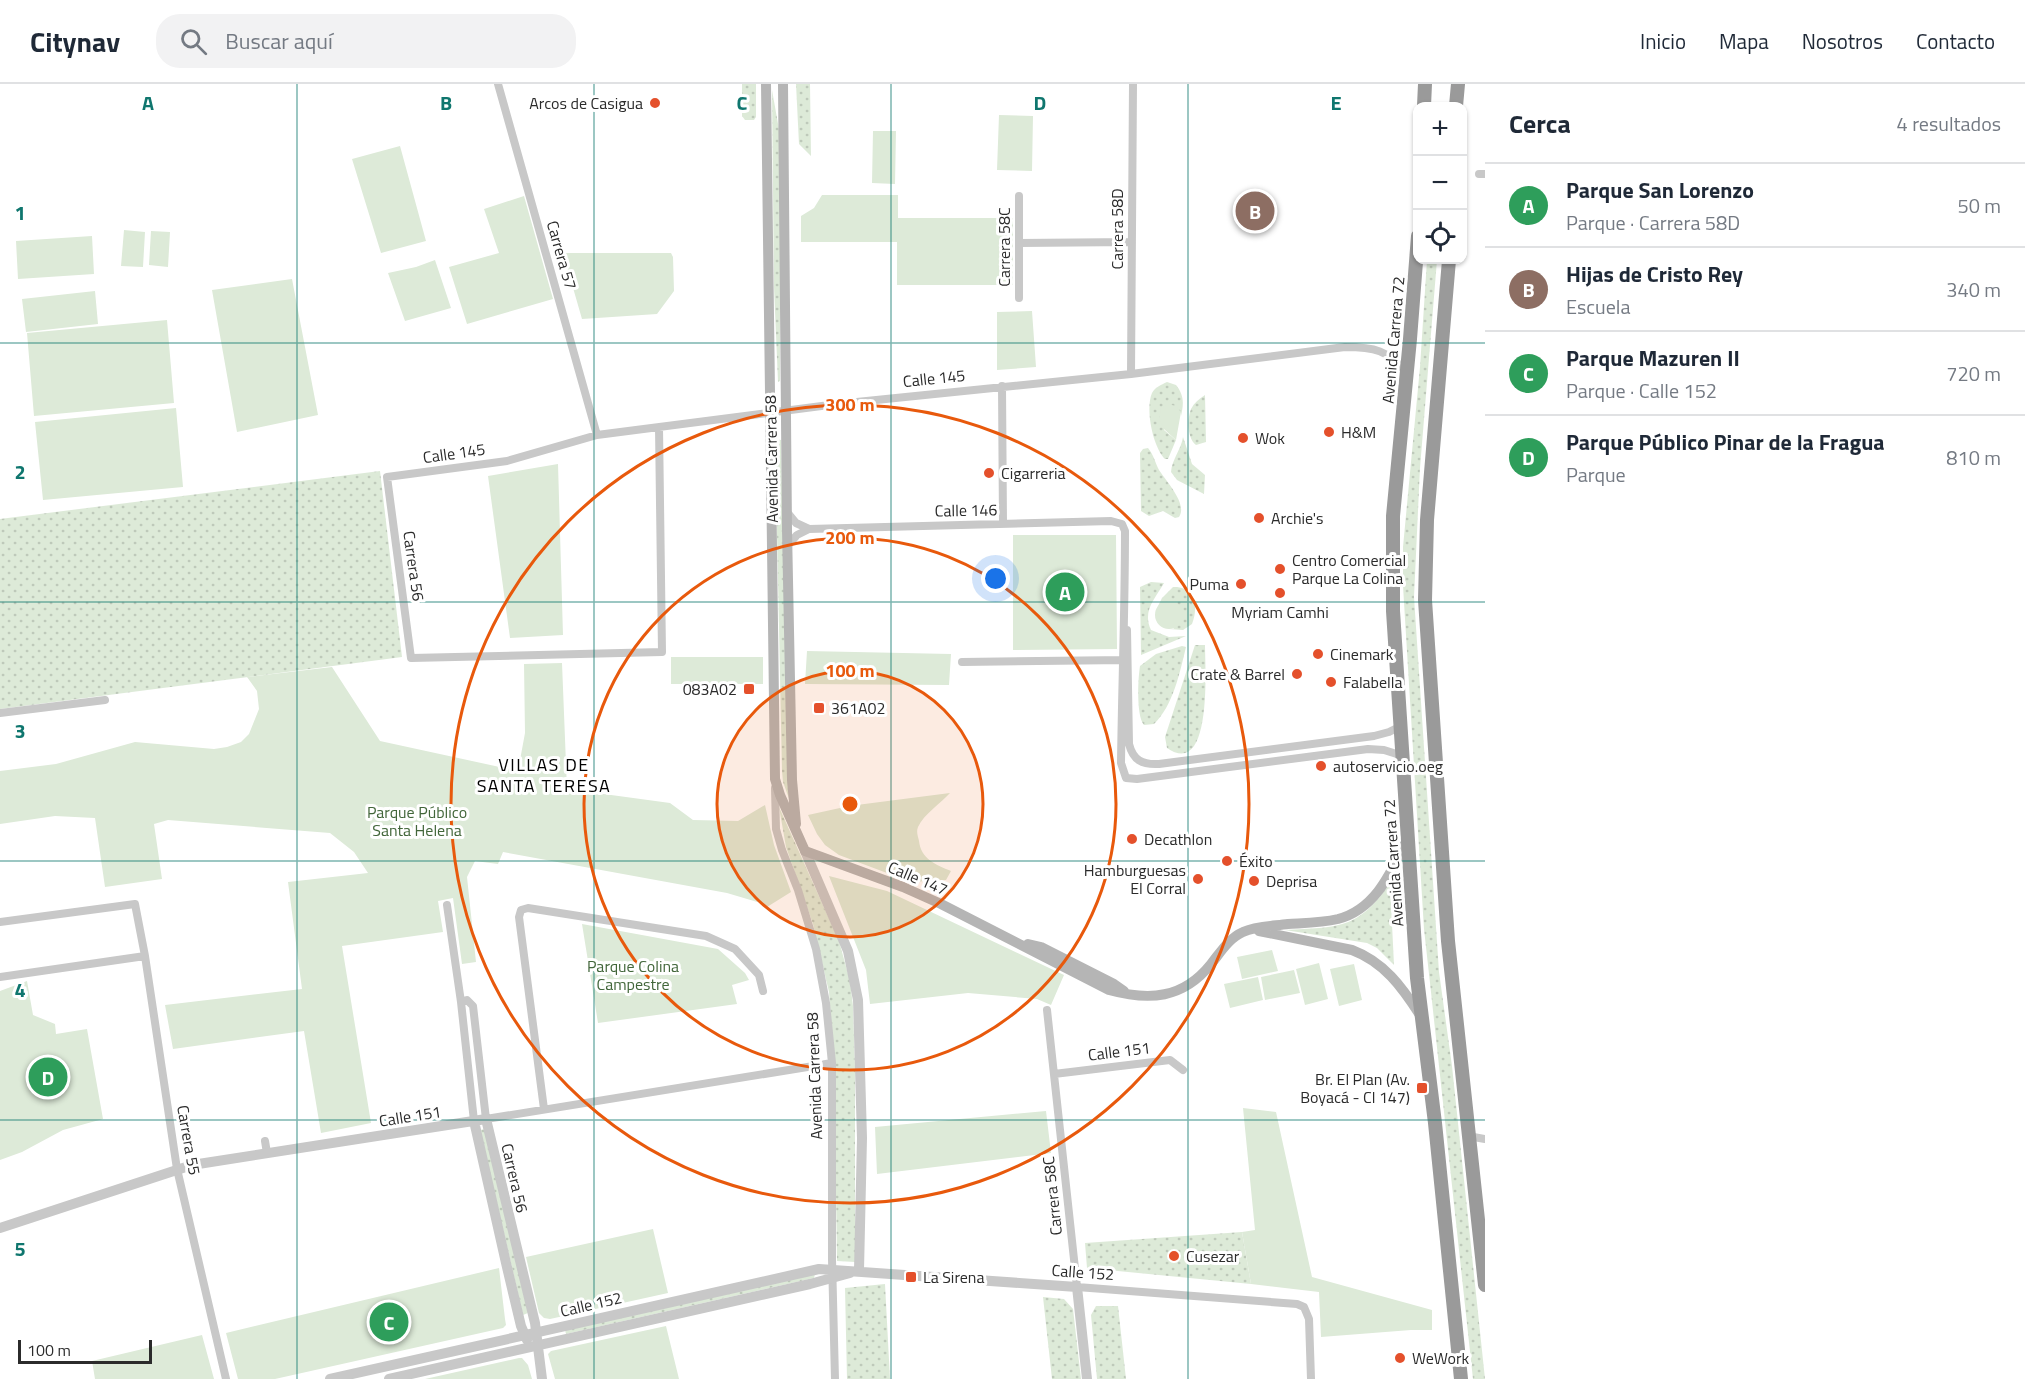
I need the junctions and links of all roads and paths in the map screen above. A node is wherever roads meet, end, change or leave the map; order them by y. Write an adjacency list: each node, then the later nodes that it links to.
1 (498, 84): 21 (street, Carrera 57)
2 (766, 84): 19 (main road, Avenida Carrera 58)
3 (783, 84): 18 (main road, Avenida Carrera 58)
4 (1132, 84): 10 (street, Carrera 58D)
5 (1425, 84): 7 (highway)
6 (1458, 84): 8 (highway)
7 (1424, 102)
8 (1456, 102)
9 (1019, 196): 11 (street, Carrera 58C)
10 (1132, 242): 11 (street); 16 (street, Carrera 58D)
11 (1019, 243): 14 (street, Carrera 58C)
12 (1416, 264): 15 (highway, Avenida Carrera 72)
13 (1449, 264): 54 (highway)
14 (1019, 298)
15 (1407, 373): 16 (street, Calle 145); 31 (highway, Avenida Carrera 72)
16 (1131, 374): 17 (street, Calle 145)
17 (1002, 386): 18 (street, Calle 145); 24 (street)
18 (786, 411): 19 (street, Calle 145); 23 (main road, Avenida Carrera 58)
19 (770, 413): 20 (street, Calle 145); 35 (main road, Avenida Carrera 58)
20 (659, 427): 21 (street, Calle 145); 22 (street, Carrera 56)
21 (597, 435): 22 (street, Calle 145)
22 (387, 477)
23 (787, 512): 25 (street); 26 (main road, Avenida Carrera 58)
24 (1003, 524): 25 (street, Calle 146); 27 (street, Calle 146)
25 (809, 528): 26 (street)
26 (788, 544): 36 (main road, Avenida Carrera 58)
27 (1125, 660): 28 (street); 32 (street); 33 (street)
28 (962, 662)
29 (105, 700): 30 (street)
30 (0, 713)
31 (1401, 726): 32 (street); 34 (highway, Avenida Carrera 72)
32 (1344, 740): 33 (street)
33 (1345, 752): 34 (street)
34 (1403, 756): 37 (highway, Avenida Carrera 72)
35 (776, 779): 36 (main road, Avenida Carrera 58); 48 (street, Avenida Carrera 58)
36 (797, 833): 38 (main road, Avenida Carrera 58)
37 (1408, 838): 41 (main road, Calle 147); 47 (highway, Avenida Carrera 72)
38 (806, 851): 41 (main road, Calle 147); 60 (street, Avenida Carrera 58)
39 (447, 904): 45 (street, Carrera 56)
40 (0, 922): 42 (street, Carrera 55)
41 (1250, 930): 47 (main road)
42 (145, 956): 43 (street); 58 (street, Carrera 55)
43 (0, 977)
44 (763, 991): 51 (street)
45 (461, 1002): 52 (street, Carrera 56); 53 (street, Carrera 56)
46 (1047, 1010): 50 (street, Carrera 58C)
47 (1422, 1018): 73 (highway, Avenida Carrera 72)
48 (831, 1063): 51 (street, Calle 151); 61 (street, Avenida Carrera 58)
49 (1183, 1070): 50 (street, Calle 151)
50 (1054, 1074): 63 (street, Carrera 58C)
51 (544, 1109): 52 (street, Calle 151)
52 (486, 1119): 53 (street, Calle 151); 64 (street, Carrera 56)
53 (474, 1121): 57 (street, Calle 151); 64 (street, Carrera 56)
54 (1468, 1136): 55 (street); 62 (highway)
55 (1485, 1139)
56 (265, 1141): 57 (street)
57 (267, 1153): 58 (street, Calle 151)
58 (177, 1169): 59 (street, Calle 151); 67 (street, Carrera 55)
59 (0, 1228)
60 (859, 1270): 61 (street, Calle 152); 63 (street, Calle 152)
61 (832, 1274): 64 (street, Calle 152); 65 (street, Calle 152); 70 (street, Avenida Carrera 58)
62 (1485, 1285)
63 (1077, 1287): 71 (street, Carrera 58C); 72 (street, Calle 152)
64 (530, 1333): 65 (street, Carrera 56); 68 (street, Calle 152)
65 (533, 1345): 66 (street, Carrera 56); 69 (street, Calle 152)
66 (541, 1375)
67 (226, 1379)
68 (330, 1379)
69 (389, 1379)
70 (835, 1379)
71 (1087, 1379)
72 (1311, 1379)
73 (1461, 1379)

